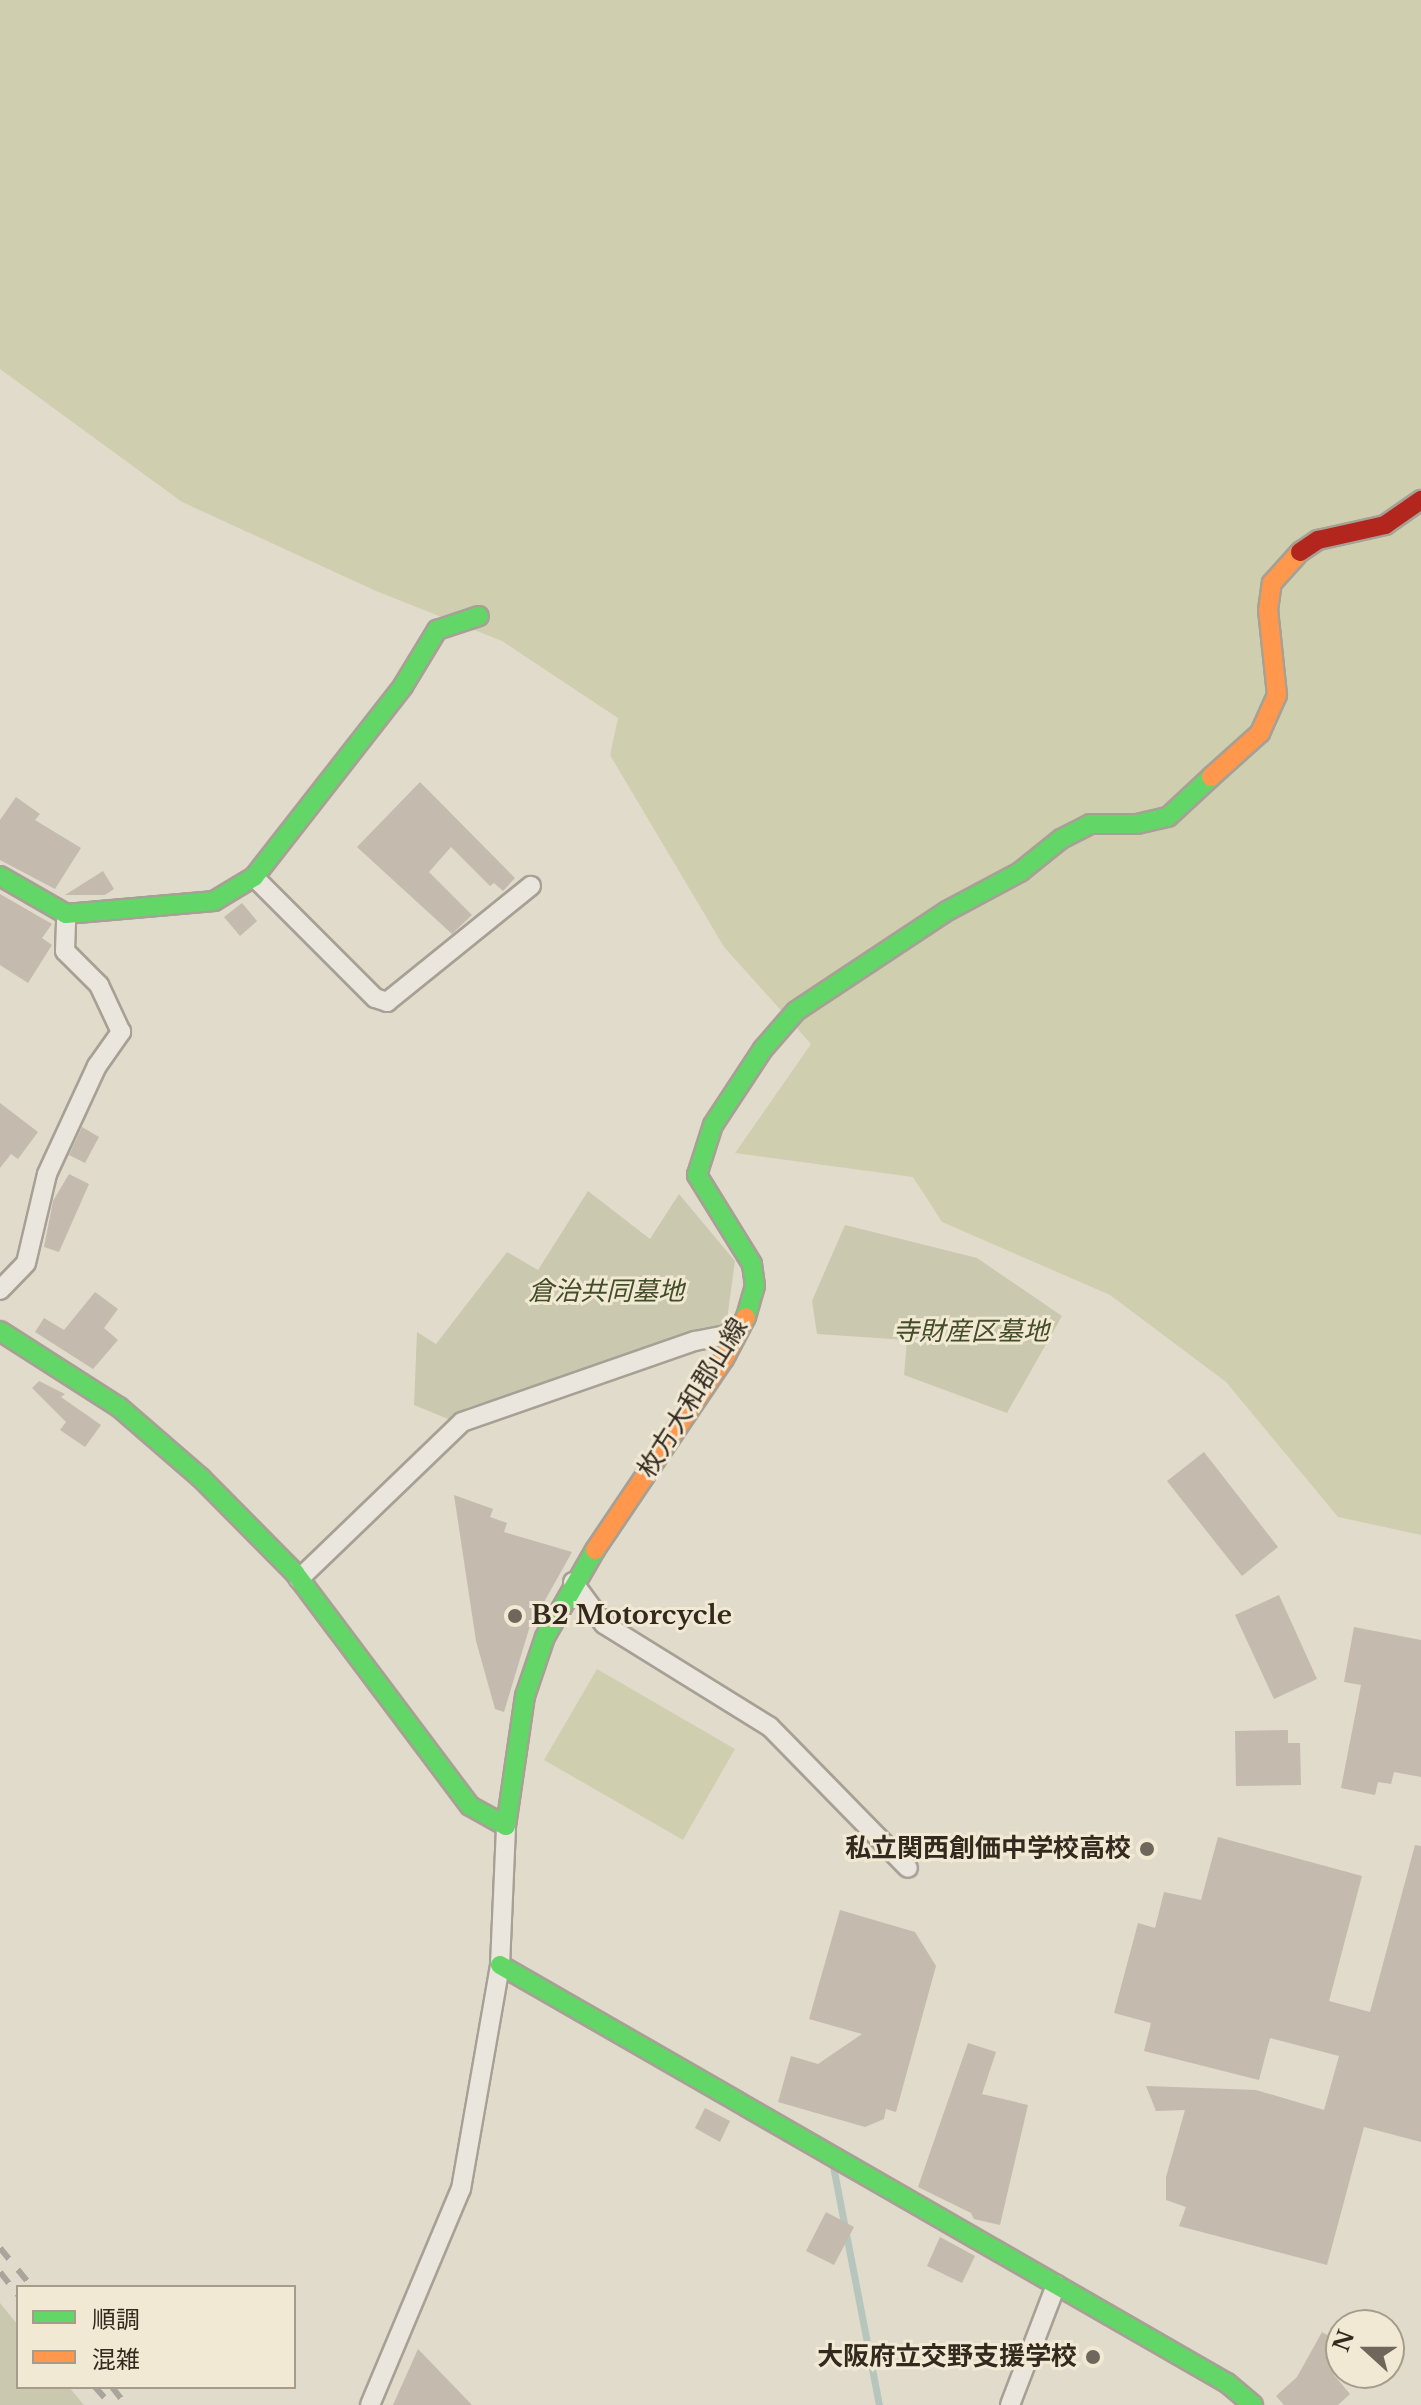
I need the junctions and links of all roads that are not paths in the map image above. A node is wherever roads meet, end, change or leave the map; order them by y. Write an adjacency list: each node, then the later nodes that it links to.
1 (1421, 500): 9 (main road, 枚方大和郡山線)
2 (479, 616): 4 (main road)
3 (0, 876): 6 (main road)
4 (254, 877): 5 (street); 6 (main road)
5 (531, 886)
6 (66, 914): 7 (street)
7 (0, 1290)
8 (0, 1331): 10 (main road)
9 (737, 1333): 10 (street); 11 (main road, 枚方大和郡山線)
10 (299, 1579): 12 (main road)
11 (573, 1582): 12 (main road, 枚方大和郡山線); 13 (street)
12 (506, 1826): 14 (street)
13 (908, 1868)
14 (500, 1965): 15 (main road); 16 (street)
15 (1056, 2285): 17 (street); 18 (main road)
16 (370, 2405)
17 (1010, 2405)
18 (1253, 2405)

